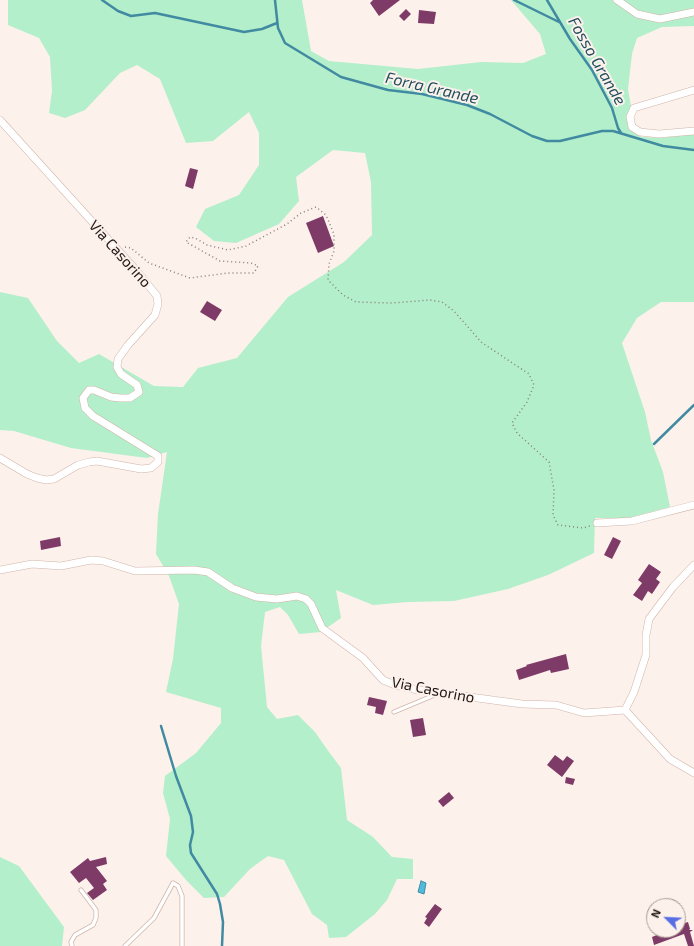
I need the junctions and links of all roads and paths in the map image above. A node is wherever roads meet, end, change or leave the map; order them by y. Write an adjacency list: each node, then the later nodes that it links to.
1 (617, 0): 2 (street)
2 (694, 12)
3 (694, 90): 5 (street)
4 (0, 120): 7 (street, Via Casorino)
5 (694, 131)
6 (125, 247): 9 (path)
7 (0, 458)
8 (694, 505): 9 (street)
9 (597, 523)
10 (694, 564): 13 (street)
11 (0, 570): 12 (street, Via Casorino)
12 (440, 693): 13 (street, Via Casorino); 14 (lane)
13 (625, 710): 15 (street)
14 (394, 712)
15 (694, 773)
16 (81, 890): 17 (lane)
17 (72, 946)
18 (125, 946): 19 (lane)
19 (182, 946)

